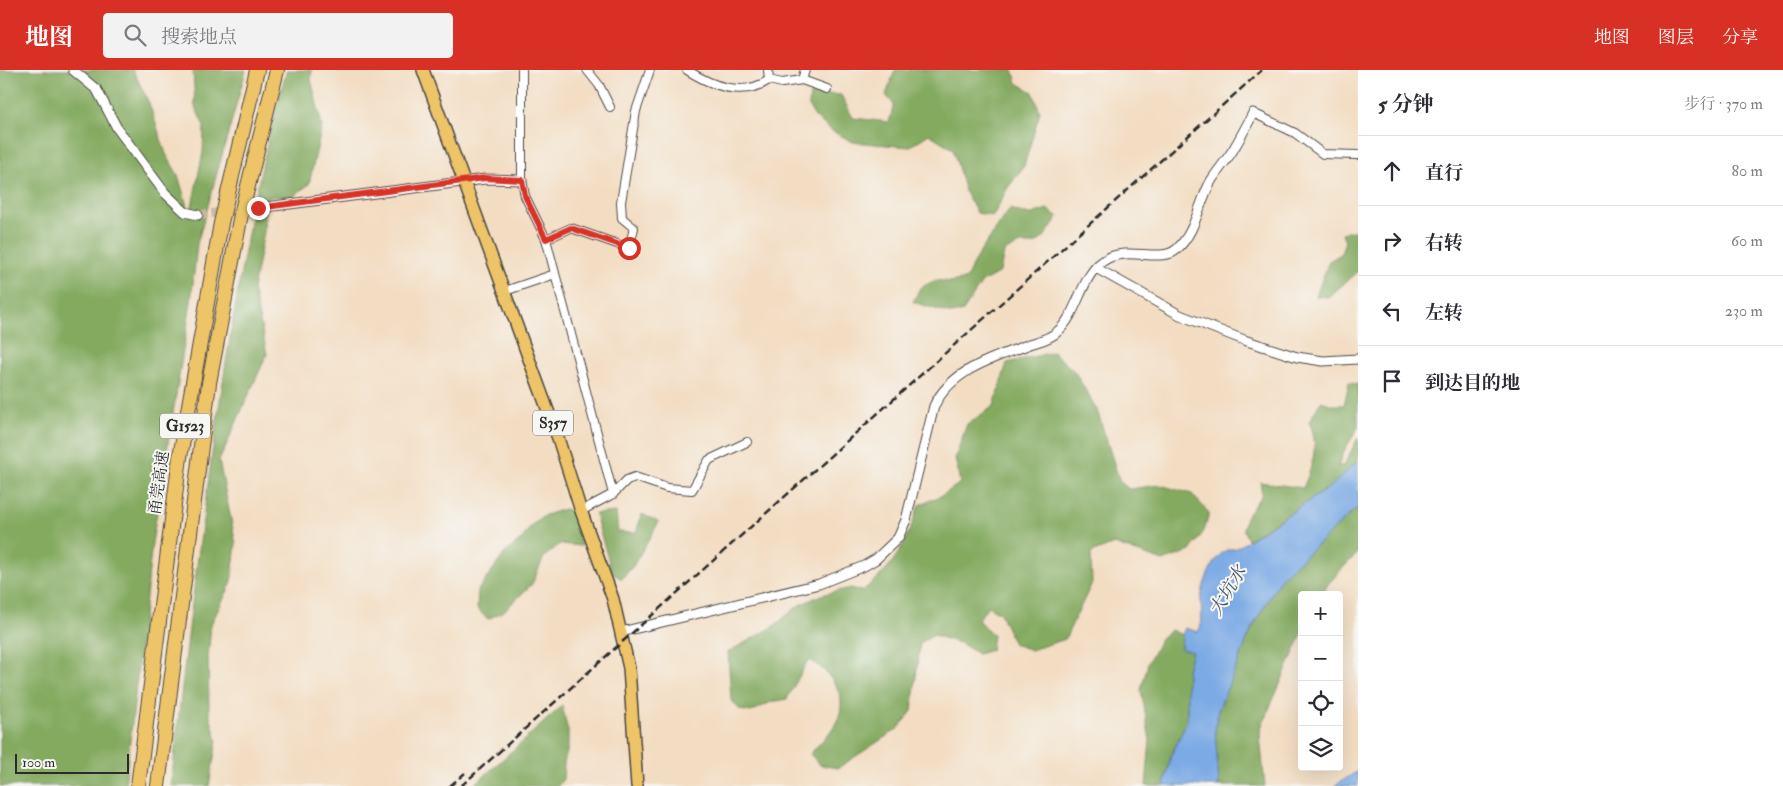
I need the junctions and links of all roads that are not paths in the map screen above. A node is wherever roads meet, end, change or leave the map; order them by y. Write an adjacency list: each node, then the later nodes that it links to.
1 (73, 70): 20 (street)
2 (258, 70): 30 (highway, 甬莞高速 / G1523)
3 (277, 70): 31 (highway, G1523)
4 (423, 70): 18 (main road, S357)
5 (522, 70): 17 (street)
6 (587, 70): 14 (street)
7 (650, 70): 21 (street)
8 (687, 70): 11 (street)
9 (768, 70): 11 (street)
10 (805, 70): 12 (street)
11 (769, 80): 12 (street)
12 (802, 80): 13 (street)
13 (827, 89)
14 (610, 107)
15 (1253, 113): 16 (street); 22 (street)
16 (1358, 155)
17 (522, 180): 18 (street); 21 (street)
18 (464, 182): 19 (street); 24 (main road, S357)
19 (258, 208)
20 (198, 215)
21 (546, 239): 23 (street)
22 (1096, 268): 25 (street); 29 (street)
23 (555, 274): 24 (street); 27 (street)
24 (505, 291): 28 (main road, S357)
25 (1358, 359)
26 (747, 442): 27 (street)
27 (613, 494): 28 (street)
28 (581, 511): 29 (main road, S357)
29 (621, 632): 32 (main road, S357)
30 (138, 786)
31 (158, 786)
32 (638, 786)

